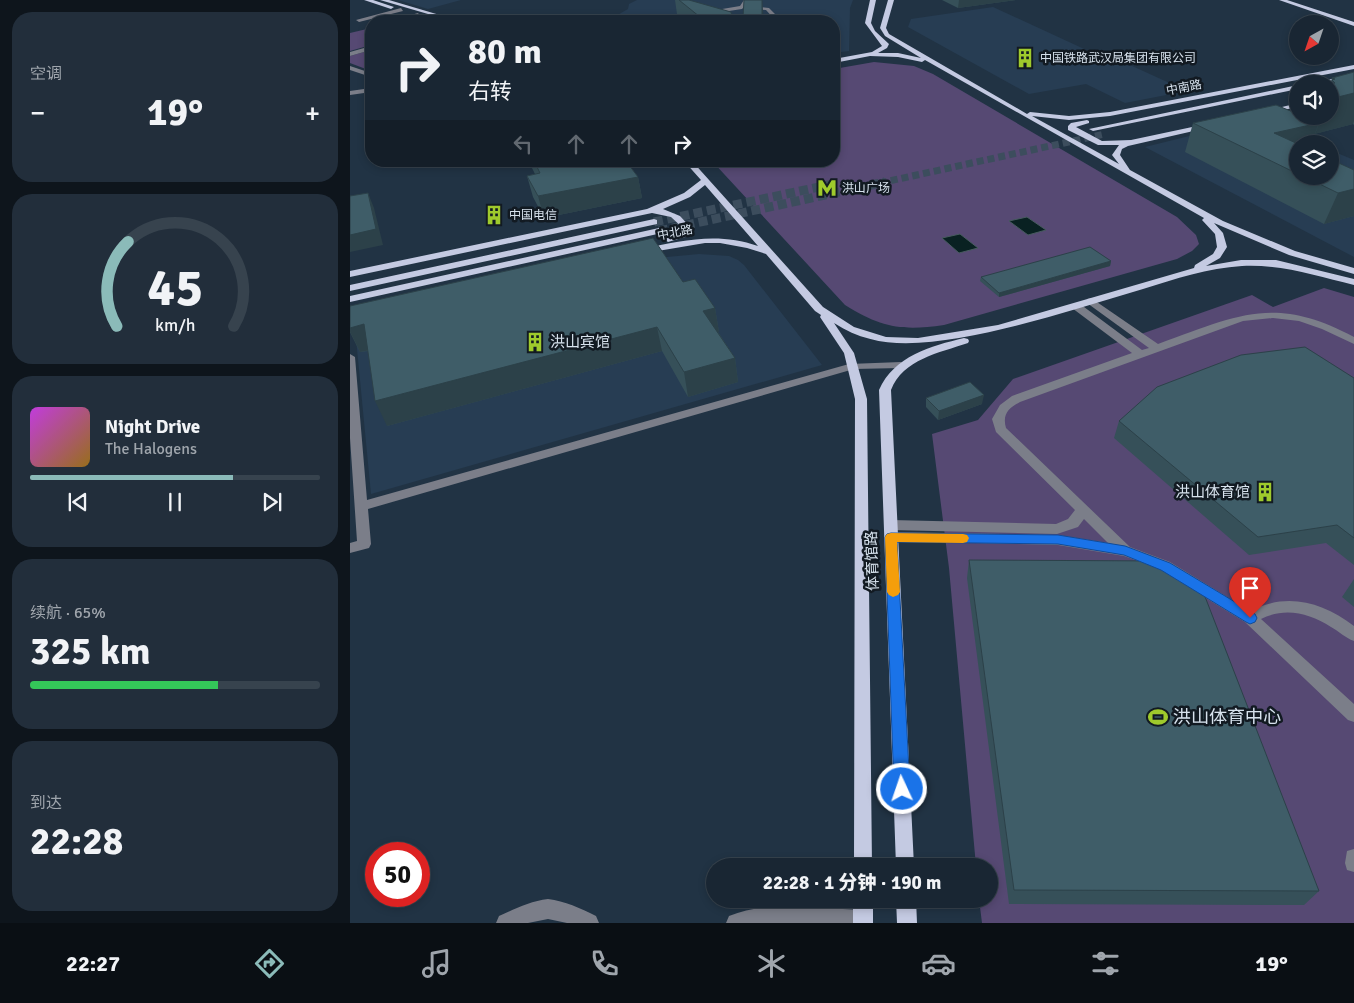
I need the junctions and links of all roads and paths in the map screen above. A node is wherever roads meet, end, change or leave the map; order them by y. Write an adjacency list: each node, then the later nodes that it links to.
1 (367, 0): 10 (main road)
2 (384, 0): 13 (main road)
3 (747, 0): 8 (street)
4 (873, 0): 24 (main road)
5 (891, 0): 26 (main road)
6 (1282, 0): 21 (main road)
7 (1291, 0): 21 (main road)
8 (742, 7): 9 (street); 14 (street)
9 (752, 8): 15 (street); 16 (street)
10 (401, 10): 11 (street); 12 (main road)
11 (380, 15)
12 (418, 15)
13 (436, 15)
14 (695, 15)
15 (749, 15)
16 (773, 15)
17 (350, 17): 19 (street)
18 (365, 19): 19 (street)
19 (359, 20): 20 (street)
20 (365, 22)
21 (1354, 22)
22 (365, 50): 23 (street)
23 (350, 54)
24 (864, 56): 25 (main road); 26 (main road)
25 (840, 60)
26 (932, 62): 40 (main road)
27 (1354, 67): 39 (main road, 中南路)
28 (350, 68): 29 (street)
29 (365, 73)
30 (1354, 76): 31 (main road)
31 (1339, 79)
32 (1354, 82): 33 (main road)
33 (1339, 85)
34 (1289, 89): 43 (main road, 中南路)
35 (365, 91): 36 (street)
36 (350, 93)
37 (1289, 96): 44 (main road, 中南路)
38 (1289, 107): 41 (main road)
39 (1140, 108): 40 (main road, 中南路); 45 (main road)
40 (1018, 111): 47 (main road)
41 (1259, 114)
42 (1220, 122): 45 (main road)
43 (1093, 129)
44 (1105, 134)
45 (1133, 141): 47 (main road)
46 (693, 167): 48 (main road)
47 (1132, 174): 49 (main road)
48 (705, 180): 50 (main road, 中北路); 51 (main road)
49 (1191, 207): 52 (main road); 54 (main road)
50 (649, 211): 51 (main road, 中北路); 55 (main road, 中北路)
51 (769, 253): 61 (main road)
52 (1314, 265): 53 (main road); 54 (main road); 56 (main road)
53 (1354, 271)
54 (1190, 272): 59 (main road)
55 (350, 274)
56 (1354, 282)
57 (350, 288): 58 (main road, 中北路)
58 (350, 299)
59 (1091, 301): 60 (main road); 64 (street)
60 (1076, 306): 62 (main road); 65 (street)
61 (819, 309): 62 (main road); 68 (main road, 体育馆路)
62 (999, 328): 67 (main road)
63 (1354, 341): 64 (street)
64 (1156, 348): 65 (street)
65 (1140, 354): 70 (street)
66 (350, 357): 69 (street)
67 (901, 365): 68 (street); 71 (main road, 体育馆路)
68 (853, 366): 69 (street); 77 (main road, 体育馆路)
69 (362, 506): 72 (street)
70 (1083, 510): 71 (street); 73 (street)
71 (891, 531): 73 (street); 78 (main road, 体育馆路)
72 (350, 548)
73 (1125, 550): 74 (street)
74 (1250, 618): 75 (street); 76 (street)
75 (1354, 635)
76 (1354, 714)
77 (863, 858)
78 (905, 858)
79 (1354, 858): 80 (street)
80 (1354, 863)
81 (863, 908): 83 (main road)
82 (907, 908): 87 (main road)
83 (863, 922): 86 (street)
84 (506, 923): 85 (street)
85 (589, 923)
86 (736, 923)
87 (908, 923)

